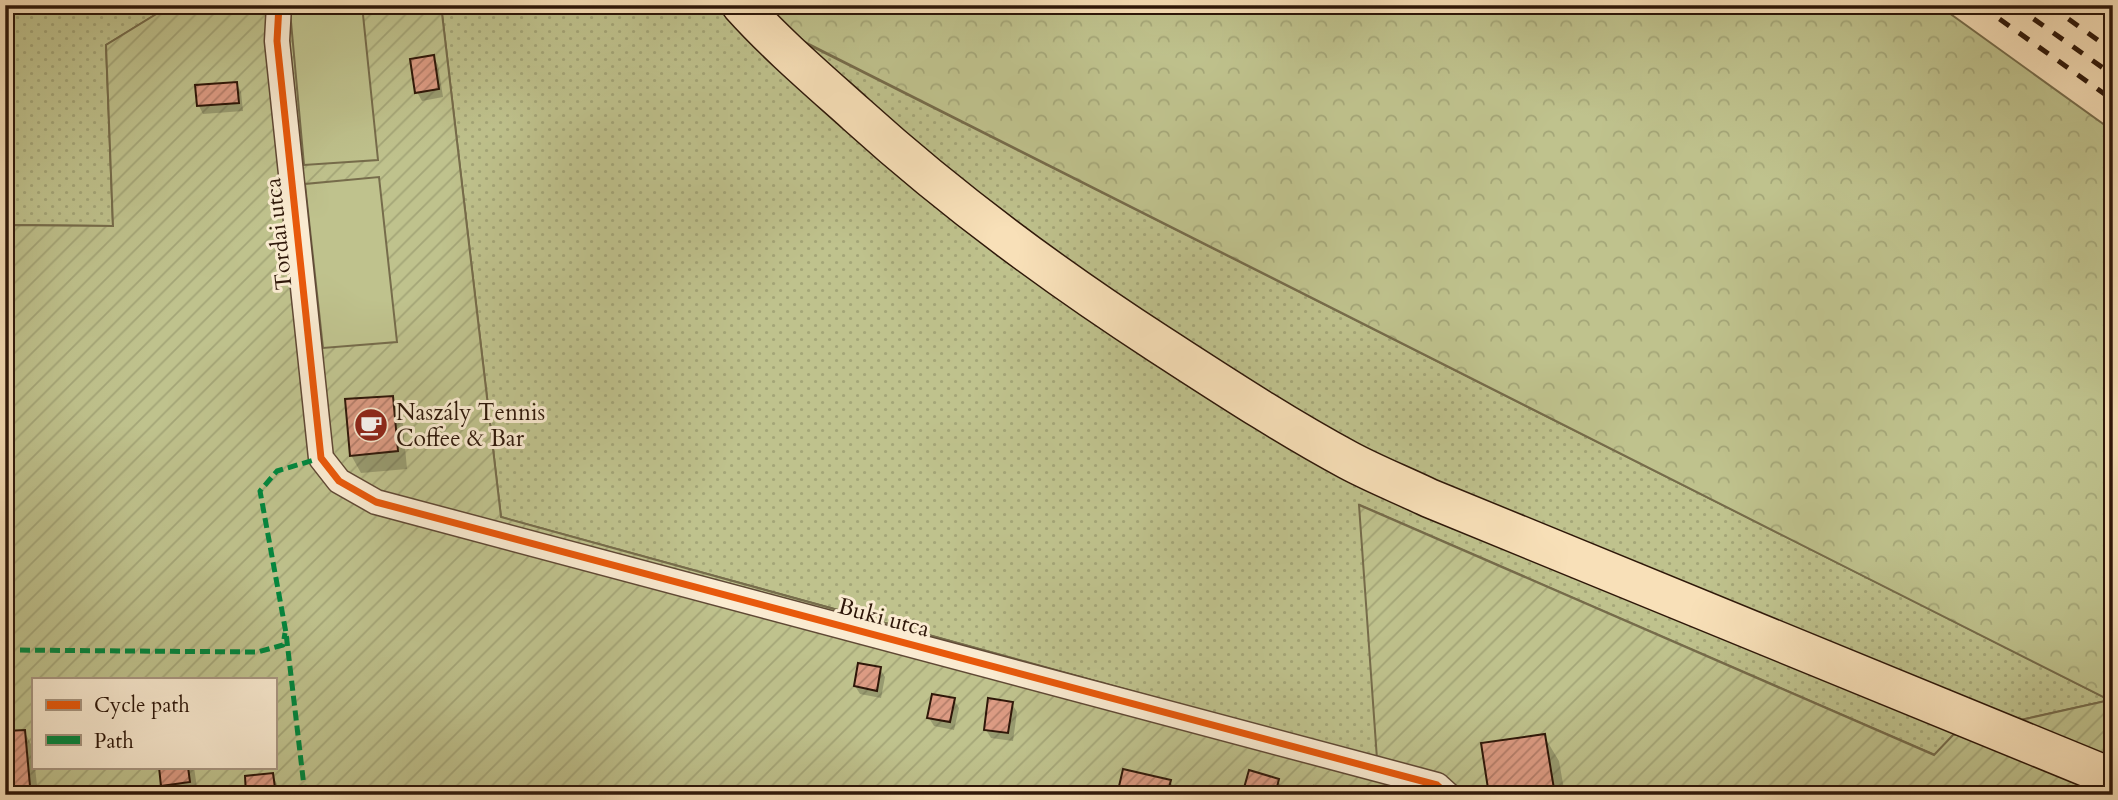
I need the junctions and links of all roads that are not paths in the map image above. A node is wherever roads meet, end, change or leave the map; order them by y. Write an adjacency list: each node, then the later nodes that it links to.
1 (279, 5): 3 (street, Tordai utca)
2 (741, 5): 4 (main road)
3 (321, 458): 5 (street, Buki utca)
4 (2113, 778)
5 (1448, 795)

